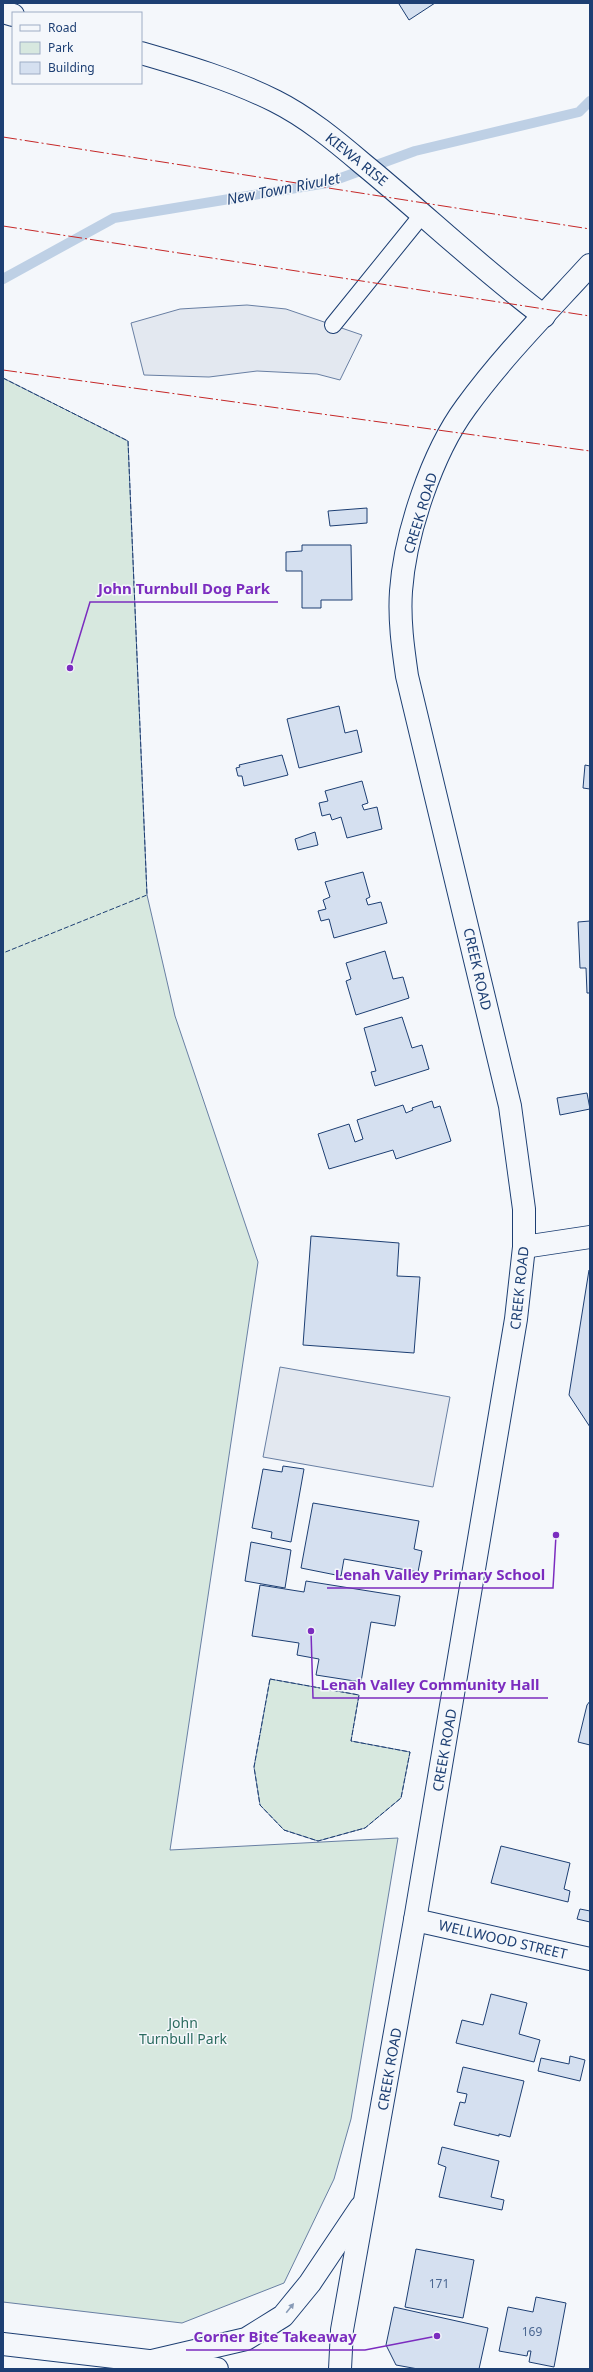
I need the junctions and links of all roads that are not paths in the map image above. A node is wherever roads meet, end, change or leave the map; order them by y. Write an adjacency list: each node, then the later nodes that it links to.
1 (142, 53): 2 (street, KIEWA RISE)
2 (422, 215): 4 (street, KIEWA RISE); 5 (lane)
3 (590, 265): 4 (street, CREEK ROAD)
4 (544, 316): 7 (street, CREEK ROAD)
5 (333, 325)
6 (590, 1237): 7 (street)
7 (524, 1247): 8 (street, CREEK ROAD)
8 (415, 1920): 9 (street, WELLWOOD STREET); 10 (street, CREEK ROAD)
9 (590, 1959)
10 (366, 2198): 12 (street, one-way to 10); 14 (street, CREEK ROAD)
11 (3, 2344): 12 (street)
12 (152, 2360): 13 (street)
13 (217, 2369)
14 (340, 2369)

